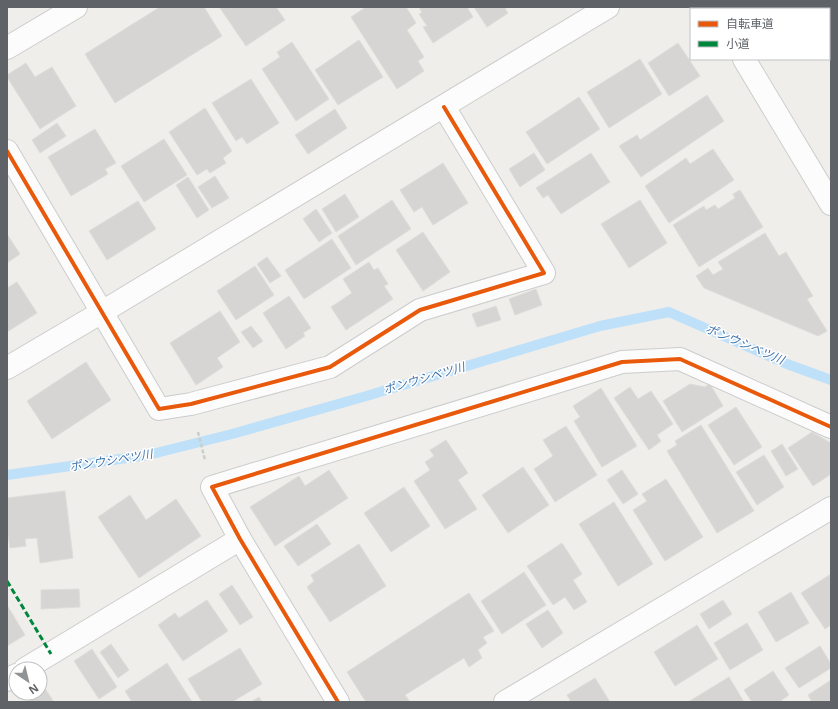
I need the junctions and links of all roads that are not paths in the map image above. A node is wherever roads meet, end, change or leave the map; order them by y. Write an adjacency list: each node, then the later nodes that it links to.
1 (76, 7): 3 (street)
2 (608, 7): 5 (street)
3 (7, 48)
4 (745, 60): 7 (street)
5 (444, 106): 8 (street); 8 (street)
6 (7, 151): 8 (street)
7 (831, 204)
8 (102, 312): 9 (street)
9 (7, 368)
10 (831, 427): 12 (street)
11 (831, 508): 15 (street)
12 (240, 539): 13 (street); 14 (street)
13 (39, 661)
14 (338, 702)
15 (505, 702)

